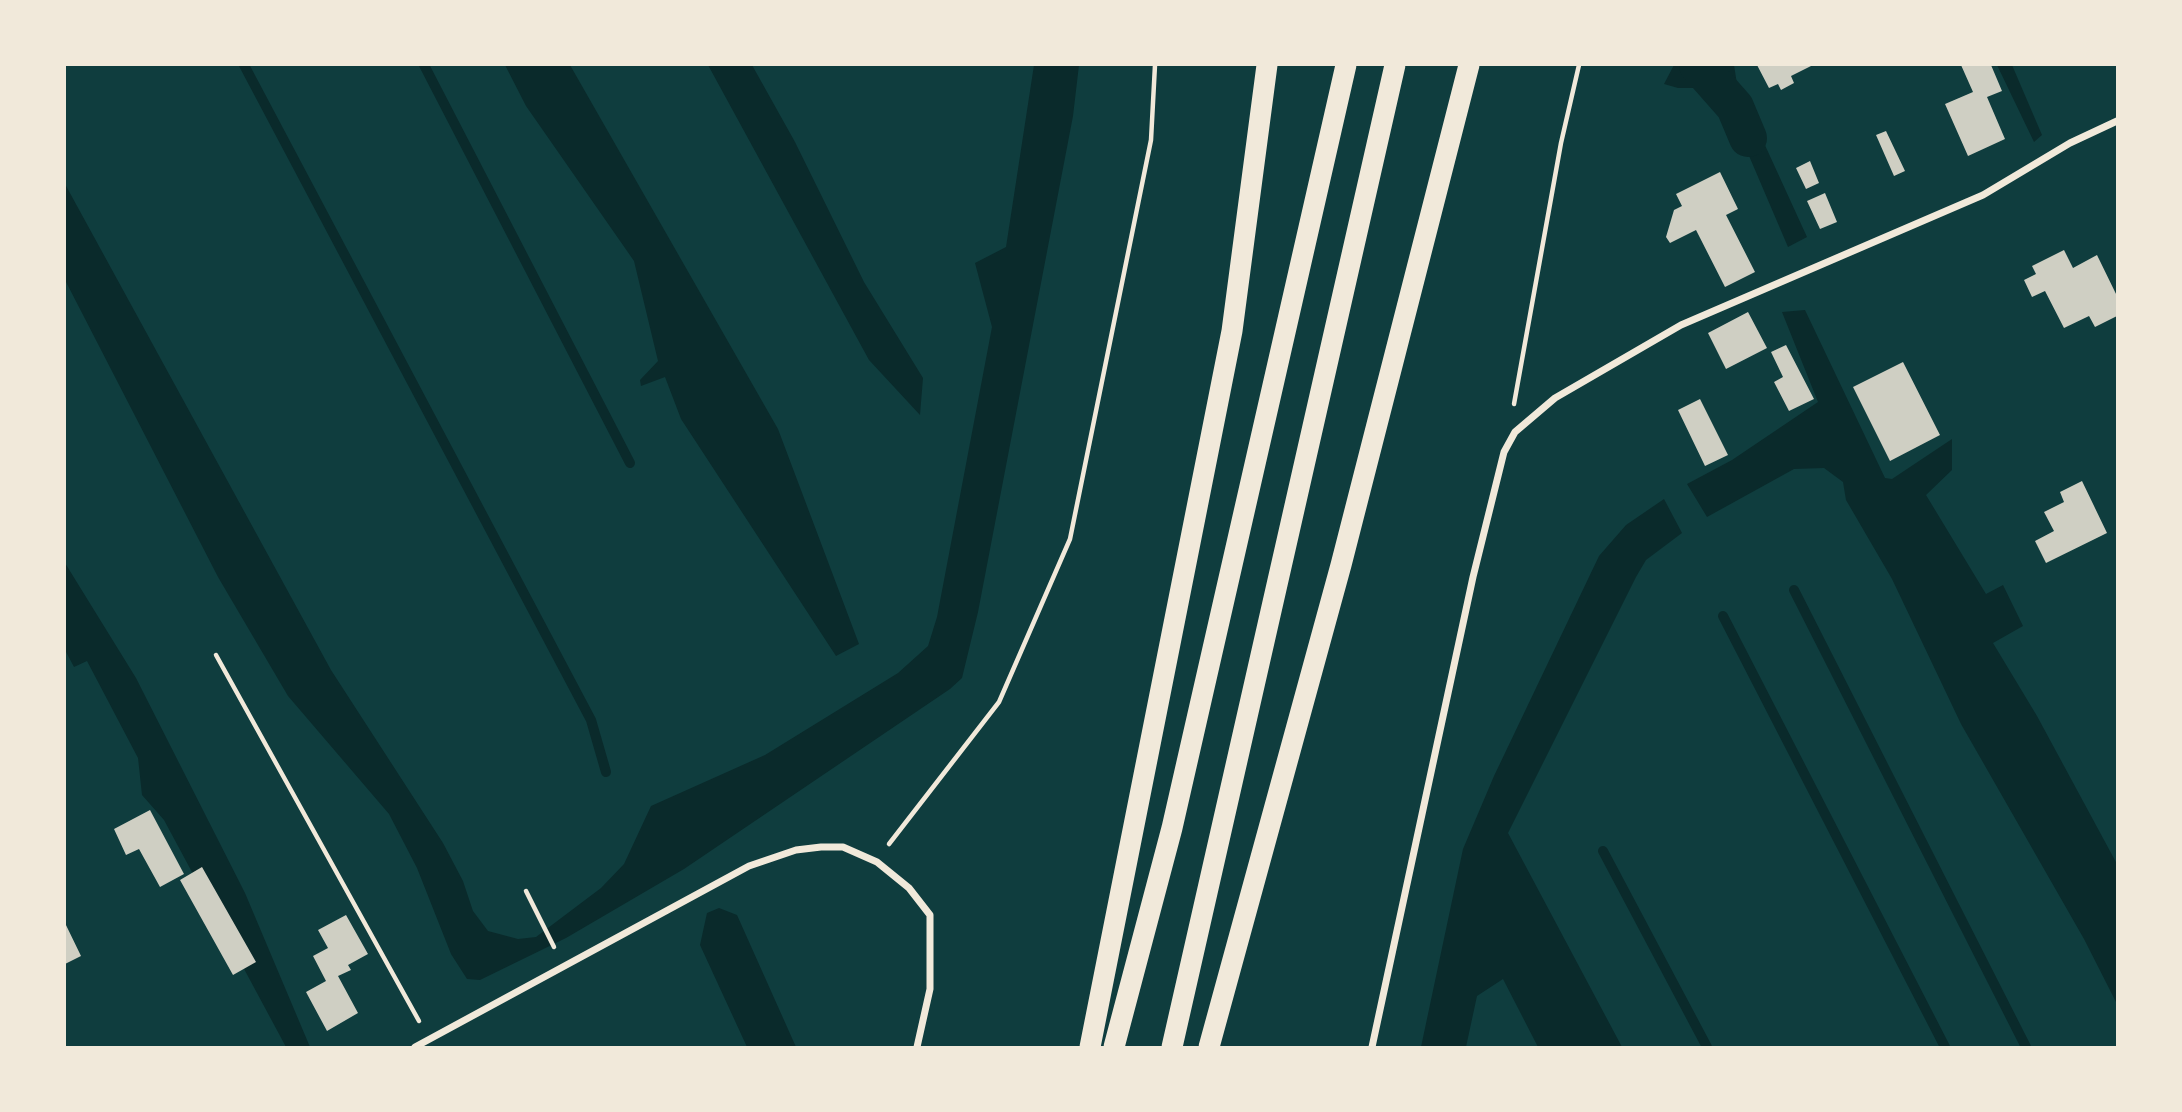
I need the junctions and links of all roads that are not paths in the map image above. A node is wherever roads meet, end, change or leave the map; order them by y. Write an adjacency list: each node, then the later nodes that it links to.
1 (1267, 65): 8 (highway)
2 (1346, 65): 9 (highway)
3 (1395, 65): 10 (highway)
4 (1469, 65): 11 (highway)
5 (2117, 121): 12 (street)
6 (415, 1047): 7 (street)
7 (917, 1047)
8 (1090, 1047)
9 (1114, 1047)
10 (1172, 1047)
11 (1209, 1047)
12 (1372, 1047)

